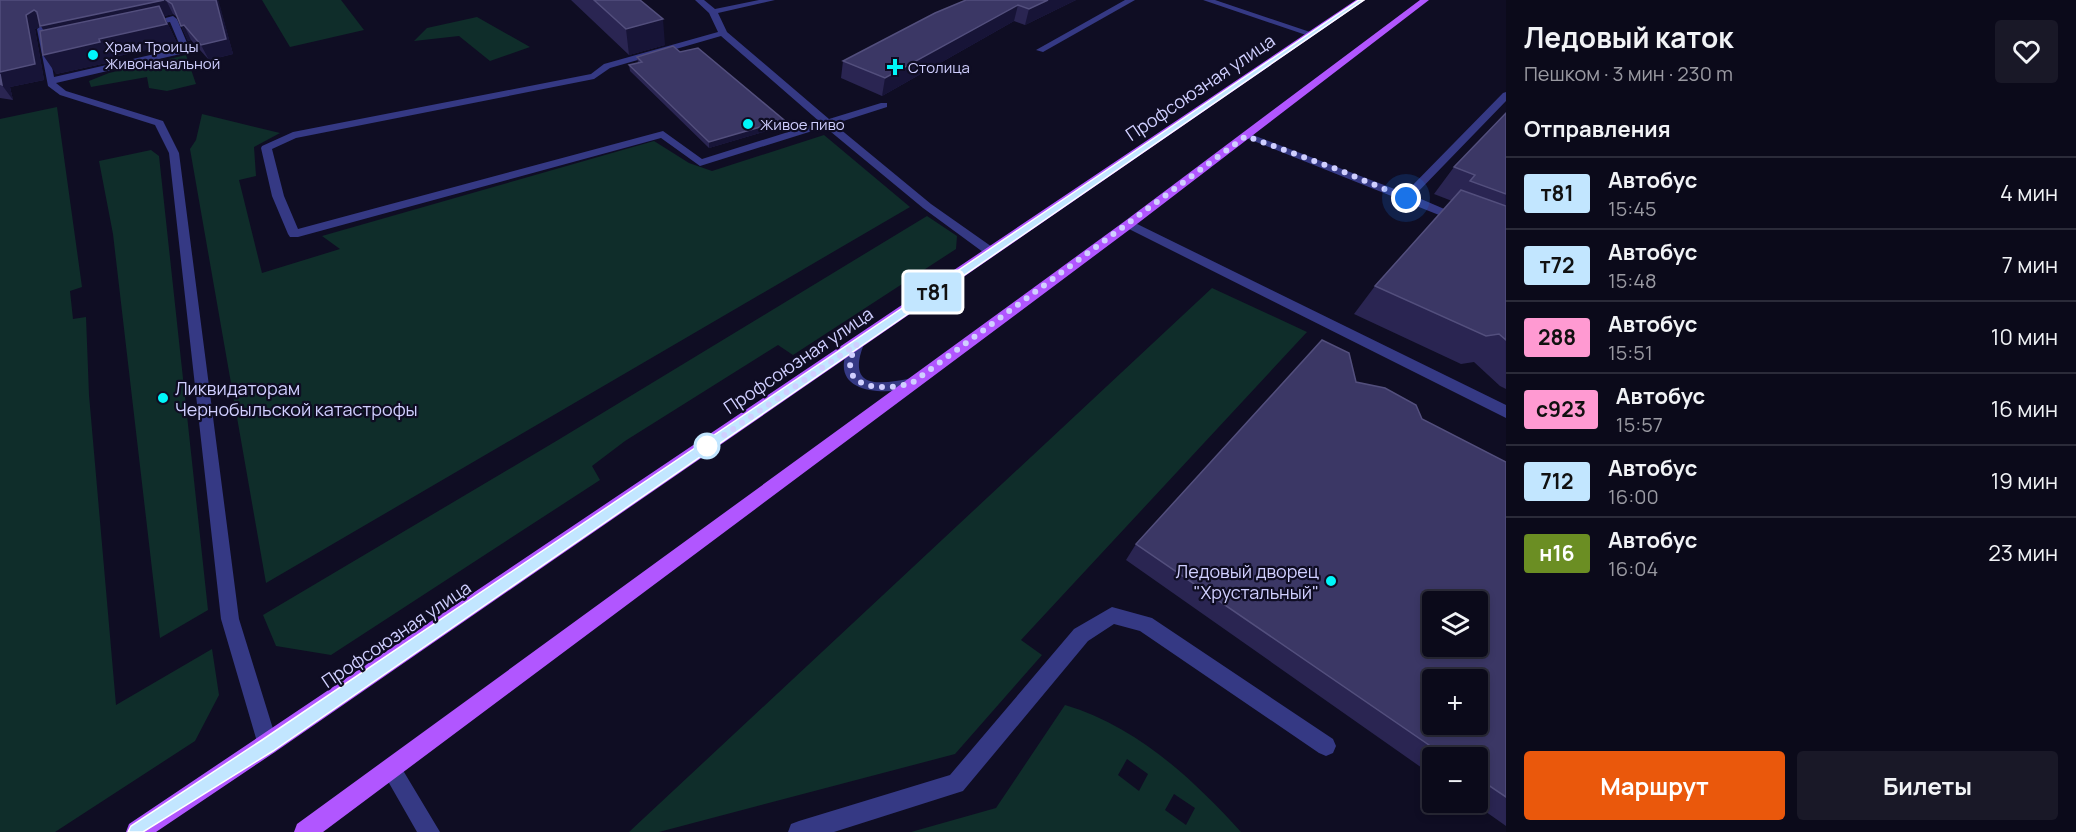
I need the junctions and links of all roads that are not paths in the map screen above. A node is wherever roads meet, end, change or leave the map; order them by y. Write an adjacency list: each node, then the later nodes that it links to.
1 (699, 0): 7 (street)
2 (771, 0): 7 (street)
3 (1131, 0): 12 (street)
4 (1207, 0): 11 (street)
5 (1361, 0): 11 (main road, Профсоюзная улица)
6 (1425, 0): 17 (main road)
7 (713, 12): 10 (street)
8 (138, 26): 13 (street)
9 (41, 29): 13 (street)
10 (723, 33): 16 (street); 16 (street)
11 (1312, 34): 21 (main road, Профсоюзная улица)
12 (1040, 50)
13 (50, 81): 25 (street)
14 (1506, 95): 18 (street)
15 (884, 105): 16 (street)
16 (826, 122): 21 (street)
17 (1246, 136): 18 (street); 20 (main road)
18 (1406, 198): 19 (street)
19 (1466, 222)
20 (1129, 224): 23 (main road); 24 (street)
21 (992, 252): 22 (main road, Профсоюзная улица)
22 (857, 344): 23 (street); 25 (main road, Профсоюзная улица)
23 (912, 383): 27 (main road)
24 (1506, 412)
25 (268, 746): 28 (main road, Профсоюзная улица)
26 (1326, 746): 31 (street)
27 (390, 769): 29 (main road); 30 (street)
28 (137, 832)
29 (305, 832)
30 (429, 832)
31 (799, 832)

